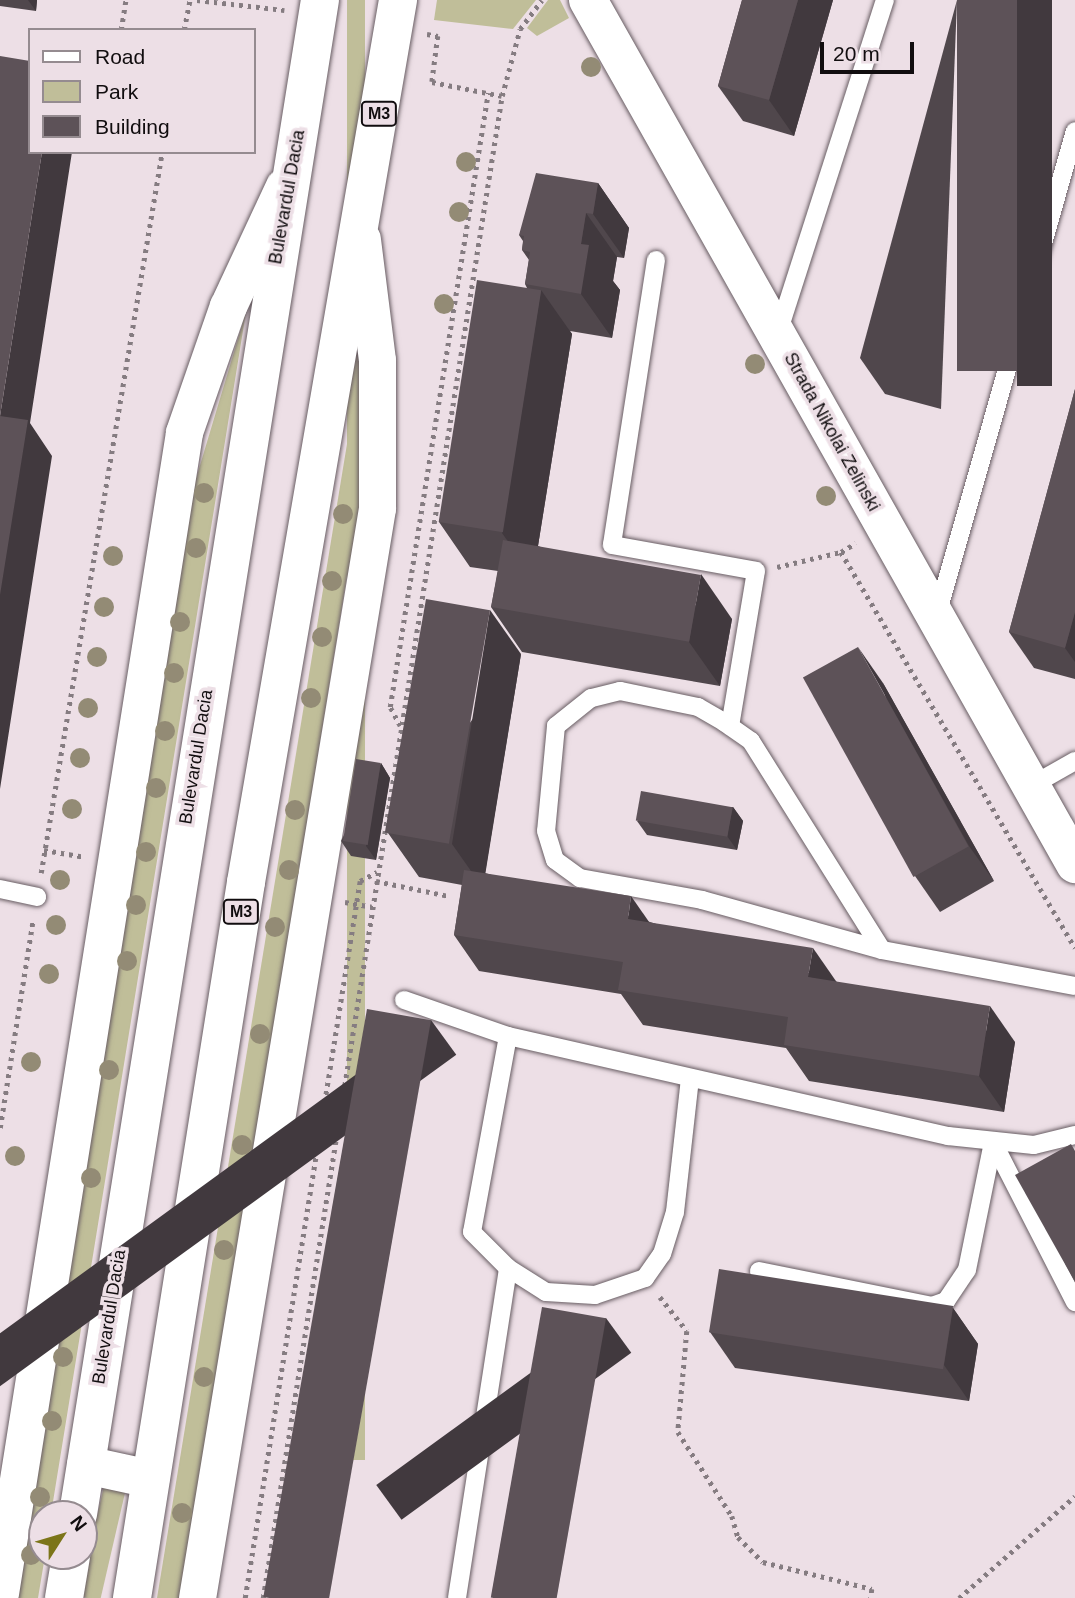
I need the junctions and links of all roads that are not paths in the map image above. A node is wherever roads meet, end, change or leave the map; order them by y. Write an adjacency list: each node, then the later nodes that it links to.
1 (320, 0): 6 (main road, Bulevardul Dacia)
2 (398, 0): 7 (main road, M3)
3 (588, 0): 9 (main road, Strada Nikolai Zelinski)
4 (885, 0): 9 (lane)
5 (1075, 131): 10 (lane)
6 (289, 175): 27 (main road, Bulevardul Dacia); 31 (street)
7 (360, 228): 28 (main road, M3); 34 (street)
8 (656, 260): 11 (lane)
9 (778, 336): 10 (main road, Strada Nikolai Zelinski)
10 (936, 618): 13 (main road, Strada Nikolai Zelinski)
11 (730, 726): 17 (lane); 17 (lane)
12 (1075, 761): 13 (lane)
13 (1031, 786): 14 (main road, Strada Nikolai Zelinski)
14 (1075, 864)
15 (0, 890): 16 (lane)
16 (37, 897)
17 (882, 950): 18 (lane)
18 (1075, 986)
19 (404, 1000): 20 (lane)
20 (508, 1036): 21 (lane); 24 (lane)
21 (690, 1079): 23 (lane); 24 (lane)
22 (1075, 1135): 23 (lane)
23 (993, 1142): 25 (lane); 26 (lane)
24 (508, 1268): 35 (lane)
25 (760, 1272)
26 (1075, 1302)
27 (86, 1465): 28 (main road); 29 (main road, Bulevardul Dacia)
28 (151, 1479): 33 (main road, M3)
29 (80, 1500)
30 (69, 1570): 32 (main road)
31 (0, 1593)
32 (64, 1598)
33 (132, 1598)
34 (197, 1598)
35 (457, 1598)

